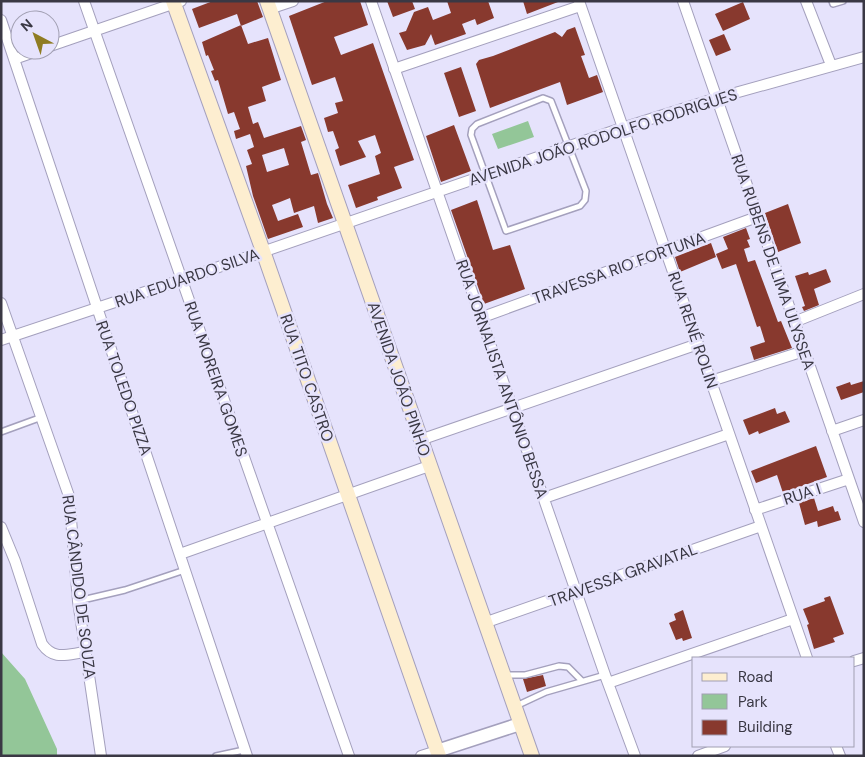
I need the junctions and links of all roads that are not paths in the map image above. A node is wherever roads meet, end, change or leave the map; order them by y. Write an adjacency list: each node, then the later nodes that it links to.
1 (84, 1): 12 (street, RUA MOREIRA GOMES)
2 (293, 1): 10 (street)
3 (371, 1): 18 (street, RUA JORNALISTA ANTÔNIO BESSA)
4 (683, 1): 19 (street, RUA RUBENS DE LIMA ULYSSEA)
5 (806, 1): 17 (street)
6 (832, 1): 7 (lane)
7 (843, 1)
8 (176, 2): 12 (street); 26 (main road, RUA TITO CASTRO)
9 (580, 4): 18 (street); 20 (street, RUA RENÉ ROLIN)
10 (268, 5): 25 (main road, AVENIDA JOÃO PINHO)
11 (1, 20): 14 (street, RUA TOLEDO PIZZA)
12 (94, 31): 13 (street); 28 (street, RUA MOREIRA GOMES)
13 (60, 43)
14 (10, 47)
15 (864, 57): 17 (street, AVENIDA JOÃO RODOLFO RODRIGUES)
16 (14, 60): 31 (street, RUA TOLEDO PIZZA)
17 (831, 65): 19 (street, AVENIDA JOÃO RODOLFO RODRIGUES)
18 (394, 69): 23 (street, RUA JORNALISTA ANTÔNIO BESSA)
19 (717, 98): 20 (street, AVENIDA JOÃO RODOLFO RODRIGUES); 24 (street, RUA RUBENS DE LIMA ULYSSEA)
20 (622, 128): 21 (street, AVENIDA JOÃO RODOLFO RODRIGUES); 27 (street, RUA RENÉ ROLIN)
21 (569, 146): 22 (street, AVENIDA JOÃO RODOLFO RODRIGUES); 22 (lane); 22 (lane)
22 (486, 176): 23 (street, AVENIDA JOÃO RODOLFO RODRIGUES)
23 (437, 192): 25 (street, AVENIDA JOÃO RODOLFO RODRIGUES); 32 (street, RUA JORNALISTA ANTÔNIO BESSA)
24 (757, 217): 27 (street, TRAVESSA RIO FORTUNA); 33 (street, RUA RUBENS DE LIMA ULYSSEA)
25 (344, 224): 26 (street, RUA EDUARDO SILVA); 45 (main road, AVENIDA JOÃO PINHO)
26 (263, 251): 28 (street, RUA EDUARDO SILVA); 48 (main road, RUA TITO CASTRO)
27 (666, 251): 32 (street, TRAVESSA RIO FORTUNA); 36 (street, RUA RENÉ ROLIN)
28 (181, 280): 31 (street, RUA EDUARDO SILVA); 52 (street, RUA MOREIRA GOMES)
29 (864, 294): 33 (street)
30 (1, 303): 34 (street, RUA CÂNDIDO DE SOUZA)
31 (98, 308): 34 (street, RUA EDUARDO SILVA); 55 (street, RUA TOLEDO PIZZA)
32 (480, 318): 39 (street, RUA JORNALISTA ANTÔNIO BESSA)
33 (794, 322): 37 (street, RUA RUBENS DE LIMA ULYSSEA)
34 (13, 336): 35 (street, RUA EDUARDO SILVA); 40 (street, RUA CÂNDIDO DE SOUZA)
35 (1, 340)
36 (698, 344): 38 (street, RUA RENÉ ROLIN); 39 (street)
37 (804, 351): 38 (street); 42 (street, RUA RUBENS DE LIMA ULYSSEA)
38 (711, 381): 44 (street, RUA RENÉ ROLIN)
39 (512, 409): 45 (street); 49 (street, RUA JORNALISTA ANTÔNIO BESSA)
40 (42, 417): 43 (lane); 58 (street, RUA CÂNDIDO DE SOUZA)
41 (864, 420): 42 (street)
42 (832, 431): 47 (street, RUA RUBENS DE LIMA ULYSSEA)
43 (1, 432)
44 (729, 434): 49 (street); 50 (street, RUA RENÉ ROLIN)
45 (420, 440): 46 (main road, AVENIDA JOÃO PINHO)
46 (429, 466): 48 (street); 60 (main road, AVENIDA JOÃO PINHO)
47 (849, 479): 50 (street, RUA I); 51 (street, RUA RUBENS DE LIMA ULYSSEA)
48 (348, 495): 52 (street); 70 (main road, RUA TITO CASTRO)
49 (544, 498): 57 (street, RUA JORNALISTA ANTÔNIO BESSA)
50 (755, 510): 53 (street, RUA RENÉ ROLIN)
51 (864, 522)
52 (267, 523): 55 (street); 73 (street, RUA MOREIRA GOMES)
53 (761, 526): 57 (street, TRAVESSA GRAVATAL); 59 (street, RUA RENÉ ROLIN)
54 (1, 527): 61 (street)
55 (180, 554): 56 (street, RUA TOLEDO PIZZA)
56 (185, 570): 58 (lane); 69 (street, RUA TOLEDO PIZZA)
57 (576, 592): 60 (street, TRAVESSA GRAVATAL); 64 (street, RUA JORNALISTA ANTÔNIO BESSA)
58 (78, 601): 61 (street, RUA CÂNDIDO DE SOUZA)
59 (793, 619): 62 (street, RUA RENÉ ROLIN); 64 (street)
60 (484, 623): 63 (main road, AVENIDA JOÃO PINHO)
61 (86, 652): 71 (street, RUA CÂNDIDO DE SOUZA)
62 (807, 657)
63 (503, 675): 65 (lane); 66 (main road, AVENIDA JOÃO PINHO)
64 (606, 679): 65 (lane); 76 (street, RUA JORNALISTA ANTÔNIO BESSA)
65 (582, 681): 66 (lane)
66 (514, 707): 67 (main road, AVENIDA JOÃO PINHO)
67 (520, 724): 70 (street); 75 (main road, AVENIDA JOÃO PINHO)
68 (722, 747): 77 (street)
69 (246, 753): 72 (lane)
70 (438, 753): 74 (street)
71 (101, 756)
72 (216, 756)
73 (349, 756)
74 (421, 756)
75 (532, 756)
76 (635, 756)
77 (698, 756)

